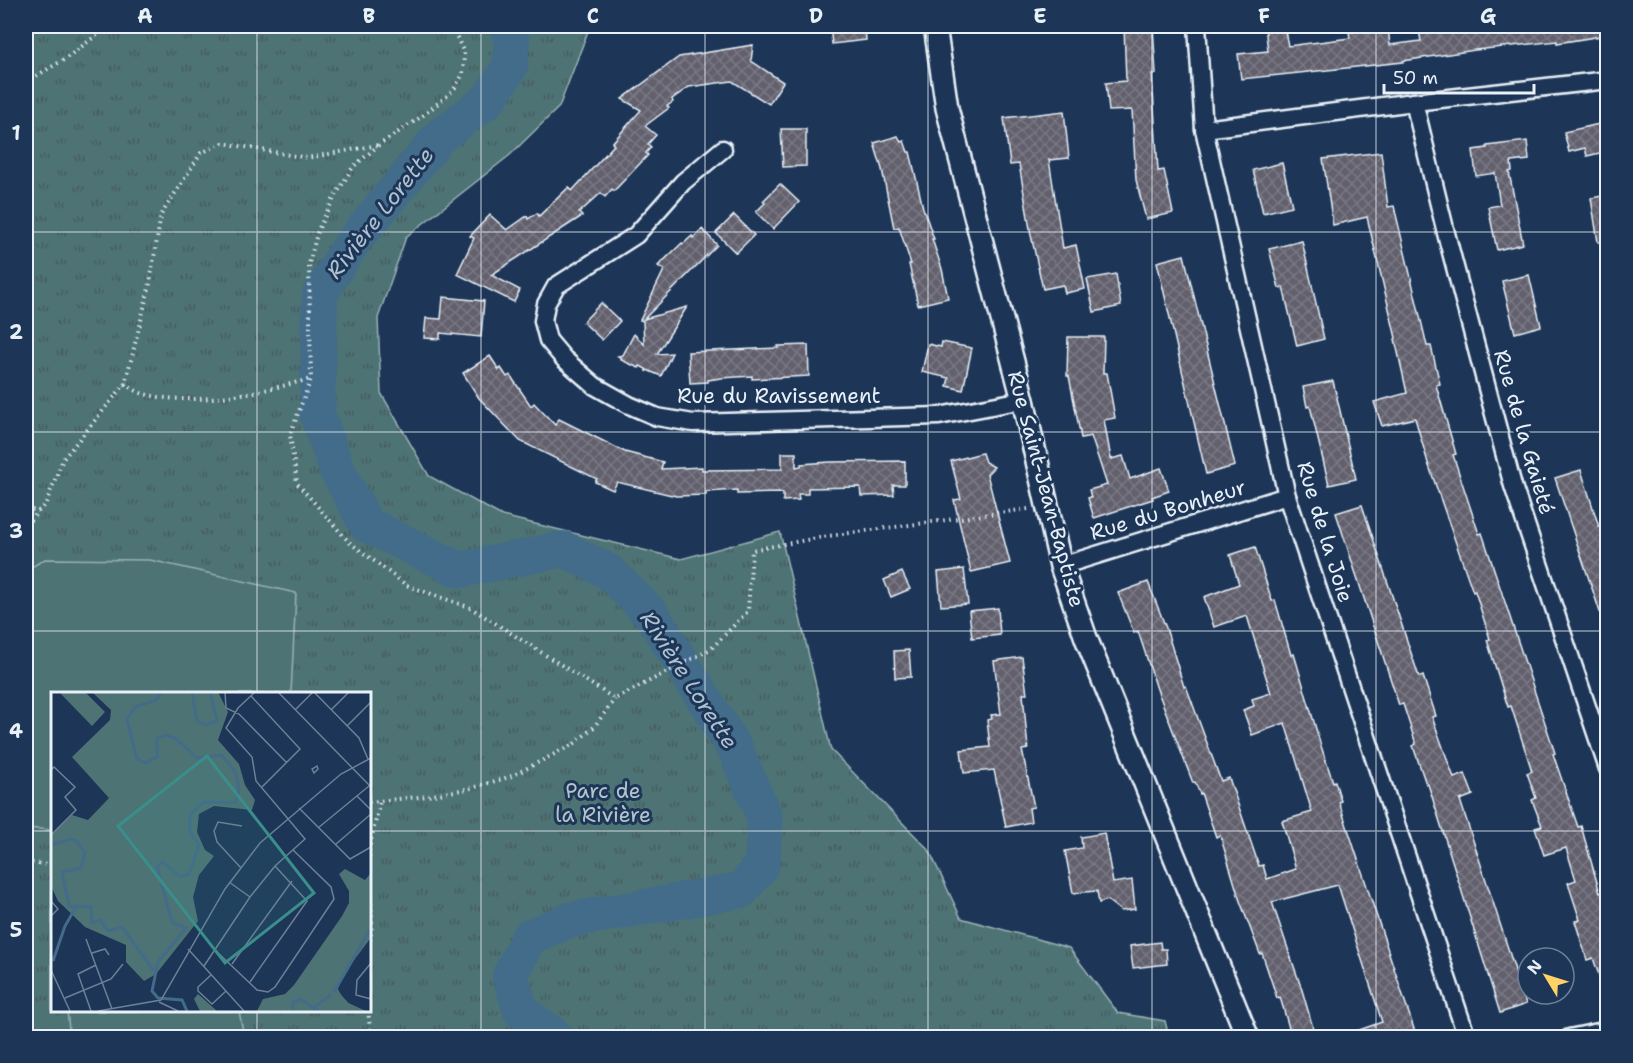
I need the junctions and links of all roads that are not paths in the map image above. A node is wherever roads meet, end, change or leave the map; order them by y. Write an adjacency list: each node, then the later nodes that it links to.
1 (935, 26): 7 (street, Rue Saint-Jean-Baptiste)
2 (1197, 26): 5 (street, Rue de la Joie)
3 (1608, 80): 4 (street)
4 (1414, 102): 5 (street); 10 (street, Rue de la Gaieté)
5 (1204, 129): 8 (street, Rue de la Joie)
6 (723, 149): 7 (street, Rue du Ravissement)
7 (1023, 400): 9 (street, Rue Saint-Jean-Baptiste)
8 (1287, 496): 9 (street, Rue du Bonheur); 13 (street, Rue de la Joie)
9 (1061, 566): 12 (street, Rue Saint-Jean-Baptiste)
10 (1608, 769)
11 (1608, 1030): 14 (street)
12 (1248, 1038)
13 (1467, 1038)
14 (1569, 1038)

